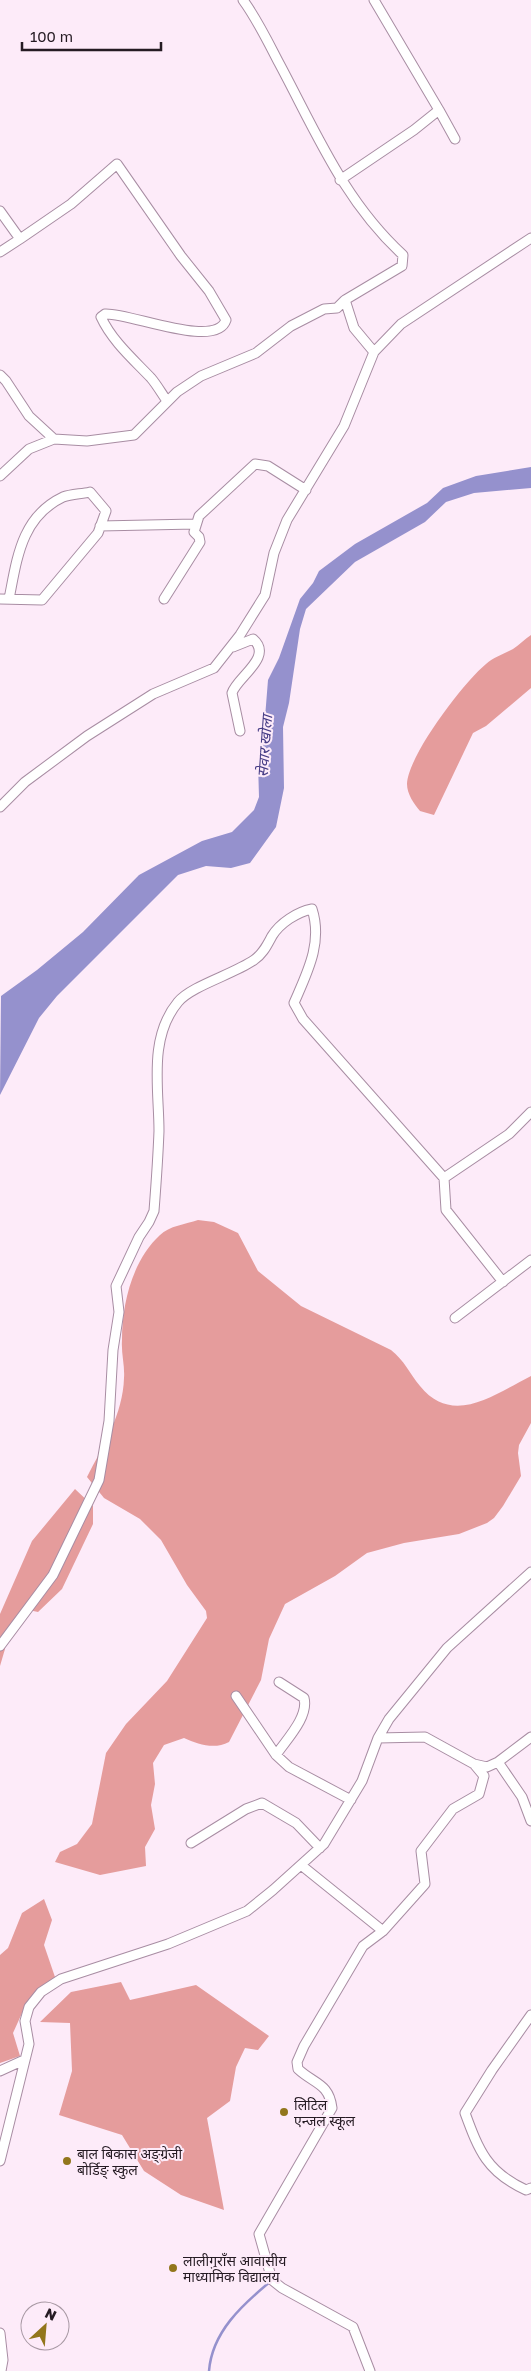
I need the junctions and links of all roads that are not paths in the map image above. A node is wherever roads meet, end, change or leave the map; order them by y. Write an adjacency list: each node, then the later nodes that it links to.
1 (243, 0): 5 (street)
2 (374, 0): 3 (street)
3 (439, 110): 4 (street); 5 (street)
4 (455, 139)
5 (340, 180): 10 (street)
6 (0, 211): 8 (street)
7 (531, 238): 11 (street)
8 (20, 239): 9 (street); 13 (street)
9 (0, 252)
10 (345, 300): 11 (street); 13 (street)
11 (374, 352): 16 (street)
12 (0, 375): 14 (street)
13 (167, 401): 14 (street)
14 (54, 439): 15 (street)
15 (0, 476)
16 (306, 490): 17 (street); 21 (street)
17 (195, 524): 18 (street); 20 (street)
18 (100, 526): 19 (street); 19 (street)
19 (5, 599)
20 (164, 599)
21 (231, 648): 22 (street); 23 (street)
22 (240, 731)
23 (0, 807)
24 (531, 1112): 25 (street)
25 (444, 1178): 27 (street); 30 (street)
26 (531, 1260): 27 (street)
27 (503, 1282): 28 (street)
28 (455, 1318)
29 (531, 1572): 34 (street)
30 (0, 1646)
31 (279, 1682): 35 (street)
32 (236, 1696): 35 (street)
33 (531, 1736): 36 (street)
34 (378, 1738): 37 (street); 38 (street)
35 (276, 1755): 38 (street)
36 (498, 1762): 37 (street); 39 (street)
37 (474, 1764): 43 (street)
38 (351, 1800): 41 (street)
39 (531, 1821)
40 (191, 1843): 41 (street)
41 (320, 1848): 42 (street)
42 (301, 1865): 43 (street); 45 (street)
43 (383, 1930): 51 (street)
44 (531, 2015): 48 (street)
45 (24, 2060): 46 (street); 47 (street)
46 (0, 2071)
47 (0, 2161)
48 (531, 2188)
49 (0, 2333): 50 (street)
50 (2, 2371)
51 (370, 2371)

